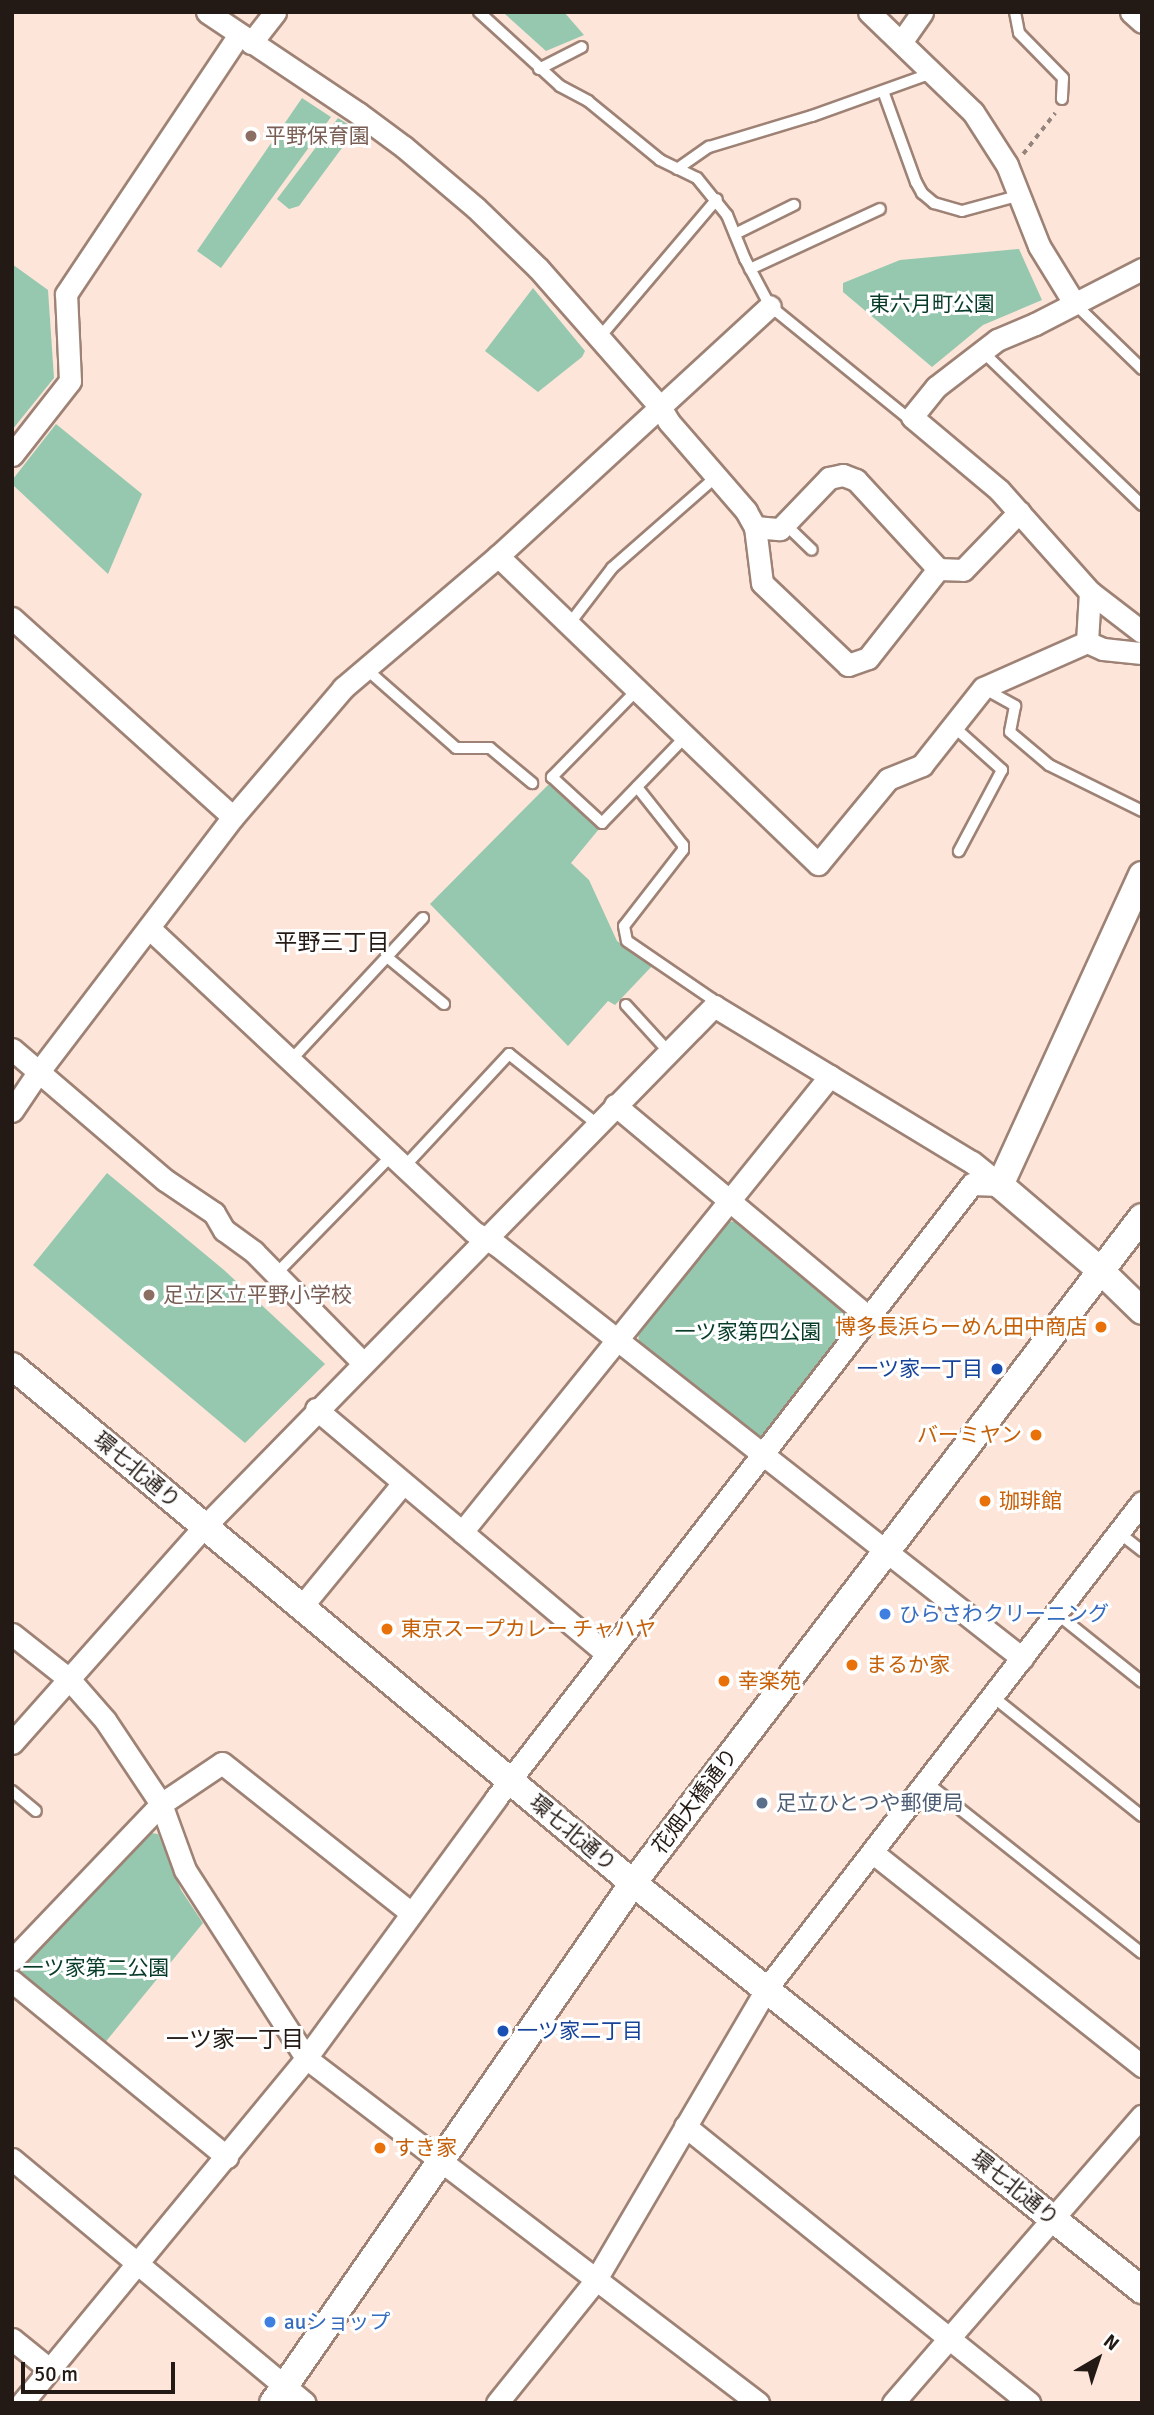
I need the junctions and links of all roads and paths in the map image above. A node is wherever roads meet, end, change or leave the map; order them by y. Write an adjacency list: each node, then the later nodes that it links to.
1 (207, 12): 9 (street)
2 (275, 12): 9 (street)
3 (480, 12): 12 (lane)
4 (869, 12): 10 (street)
5 (922, 12): 10 (street)
6 (1015, 12): 15 (lane)
7 (1131, 12): 8 (street)
8 (1142, 22)
9 (245, 39): 27 (street); 32 (street)
10 (902, 41): 13 (street)
11 (582, 47): 12 (lane)
12 (540, 69): 17 (lane)
13 (931, 69): 14 (lane); 16 (street)
14 (883, 91): 17 (lane); 18 (lane)
15 (1062, 99): 16 (path)
16 (1007, 165): 18 (street)
17 (677, 169): 19 (lane)
18 (1021, 195): 25 (street)
19 (717, 199): 22 (lane); 27 (lane)
20 (794, 205): 22 (lane)
21 (880, 209): 23 (lane)
22 (736, 234): 23 (lane)
23 (750, 269): 26 (lane)
24 (1142, 269): 25 (street)
25 (1074, 303): 28 (street); 29 (lane)
26 (770, 306): 30 (street); 31 (lane)
27 (599, 338): 30 (street)
28 (983, 352): 31 (street); 34 (lane)
29 (1142, 369)
30 (660, 407): 33 (street); 39 (street)
31 (912, 417): 35 (street)
32 (12, 455)
33 (716, 477): 37 (street); 43 (lane)
34 (1142, 505)
35 (1019, 512): 40 (street); 41 (street)
36 (785, 524): 37 (street); 38 (lane); 40 (street)
37 (755, 527): 40 (street)
38 (812, 550)
39 (499, 556): 43 (street); 47 (street)
40 (938, 569)
41 (1090, 592): 44 (street); 45 (street)
42 (12, 618): 55 (street)
43 (570, 622): 49 (street)
44 (1142, 632)
45 (1087, 642): 46 (street); 48 (street)
46 (1142, 653)
47 (365, 668): 52 (lane); 55 (street)
48 (983, 688): 50 (street); 54 (lane)
49 (637, 690): 51 (street); 53 (lane)
50 (953, 726): 51 (street); 56 (lane)
51 (686, 736): 53 (lane)
52 (532, 783)
53 (637, 787): 63 (lane)
54 (1142, 811)
55 (233, 817): 59 (street)
56 (960, 851)
57 (1142, 875): 73 (street)
58 (423, 918): 60 (lane)
59 (149, 928): 66 (street); 67 (street)
60 (387, 957): 61 (lane); 66 (lane)
61 (444, 1004)
62 (626, 1005): 65 (lane)
63 (714, 1006): 65 (street); 68 (street)
64 (12, 1049): 67 (street)
65 (668, 1051): 69 (street)
66 (291, 1060): 72 (street)
67 (37, 1074): 70 (street); 78 (street)
68 (830, 1076): 73 (street); 74 (street)
69 (615, 1105): 71 (street); 74 (street)
70 (12, 1111)
71 (597, 1124): 72 (lane); 76 (street)
72 (399, 1160): 76 (street); 78 (lane)
73 (1000, 1185): 77 (street); 80 (street)
74 (729, 1201): 80 (street); 81 (street)
75 (1142, 1217): 77 (street, 花畑大橋通り)
76 (485, 1239): 81 (street); 82 (street)
77 (1101, 1271): 79 (street); 92 (street, 花畑大橋通り)
78 (276, 1274): 82 (street)
79 (1142, 1311)
80 (870, 1318): 85 (street)
81 (618, 1339): 85 (street); 89 (street)
82 (363, 1363): 84 (street)
83 (12, 1366): 88 (street, 環七北通り)
84 (316, 1409): 86 (street); 88 (street)
85 (762, 1455): 92 (street); 96 (street)
86 (403, 1483): 89 (street); 93 (street)
87 (1142, 1502): 90 (street)
88 (205, 1526): 93 (street, 環七北通り); 98 (street)
89 (462, 1532): 96 (street)
90 (1118, 1532): 91 (lane); 94 (street)
91 (1142, 1550)
92 (887, 1551): 97 (street); 109 (street, 花畑大橋通り)
93 (302, 1606): 102 (street, 環七北通り)
94 (1056, 1613): 97 (street); 99 (lane)
95 (12, 1634): 98 (street)
96 (607, 1654): 102 (street)
97 (1022, 1658): 100 (street)
98 (69, 1679): 101 (street); 105 (street)
99 (1142, 1682)
100 (992, 1696): 103 (street); 107 (lane)
101 (12, 1743)
102 (510, 1780): 109 (street, 環七北通り); 110 (street)
103 (926, 1782): 108 (street); 111 (lane)
104 (12, 1791): 106 (lane)
105 (161, 1804): 110 (street); 112 (street); 115 (street)
106 (36, 1811)
107 (1142, 1816)
108 (872, 1852): 114 (street); 116 (street)
109 (634, 1883): 114 (street, 環七北通り); 121 (street, 花畑大橋通り)
110 (411, 1913): 115 (street)
111 (1142, 1954)
112 (12, 1960)
113 (12, 1981): 119 (street)
114 (766, 1989): 118 (street); 122 (street, 環七北通り)
115 (306, 2058): 119 (street); 121 (street)
116 (1142, 2066)
117 (1142, 2116): 122 (street)
118 (685, 2126): 124 (street); 126 (street)
119 (227, 2157): 123 (street)
120 (12, 2159): 123 (street)
121 (439, 2162): 124 (street); 129 (street, 花畑大橋通り)
122 (1053, 2219): 125 (street, 環七北通り); 126 (street)
123 (138, 2263): 128 (street); 129 (street)
124 (595, 2281): 130 (street); 133 (street)
125 (1142, 2290)
126 (949, 2338): 134 (street); 135 (street)
127 (12, 2339): 128 (street)
128 (49, 2369): 131 (street)
129 (279, 2394): 132 (street)
130 (508, 2399)
131 (22, 2403)
132 (306, 2403)
133 (758, 2403)
134 (893, 2403)
135 (1030, 2403)

